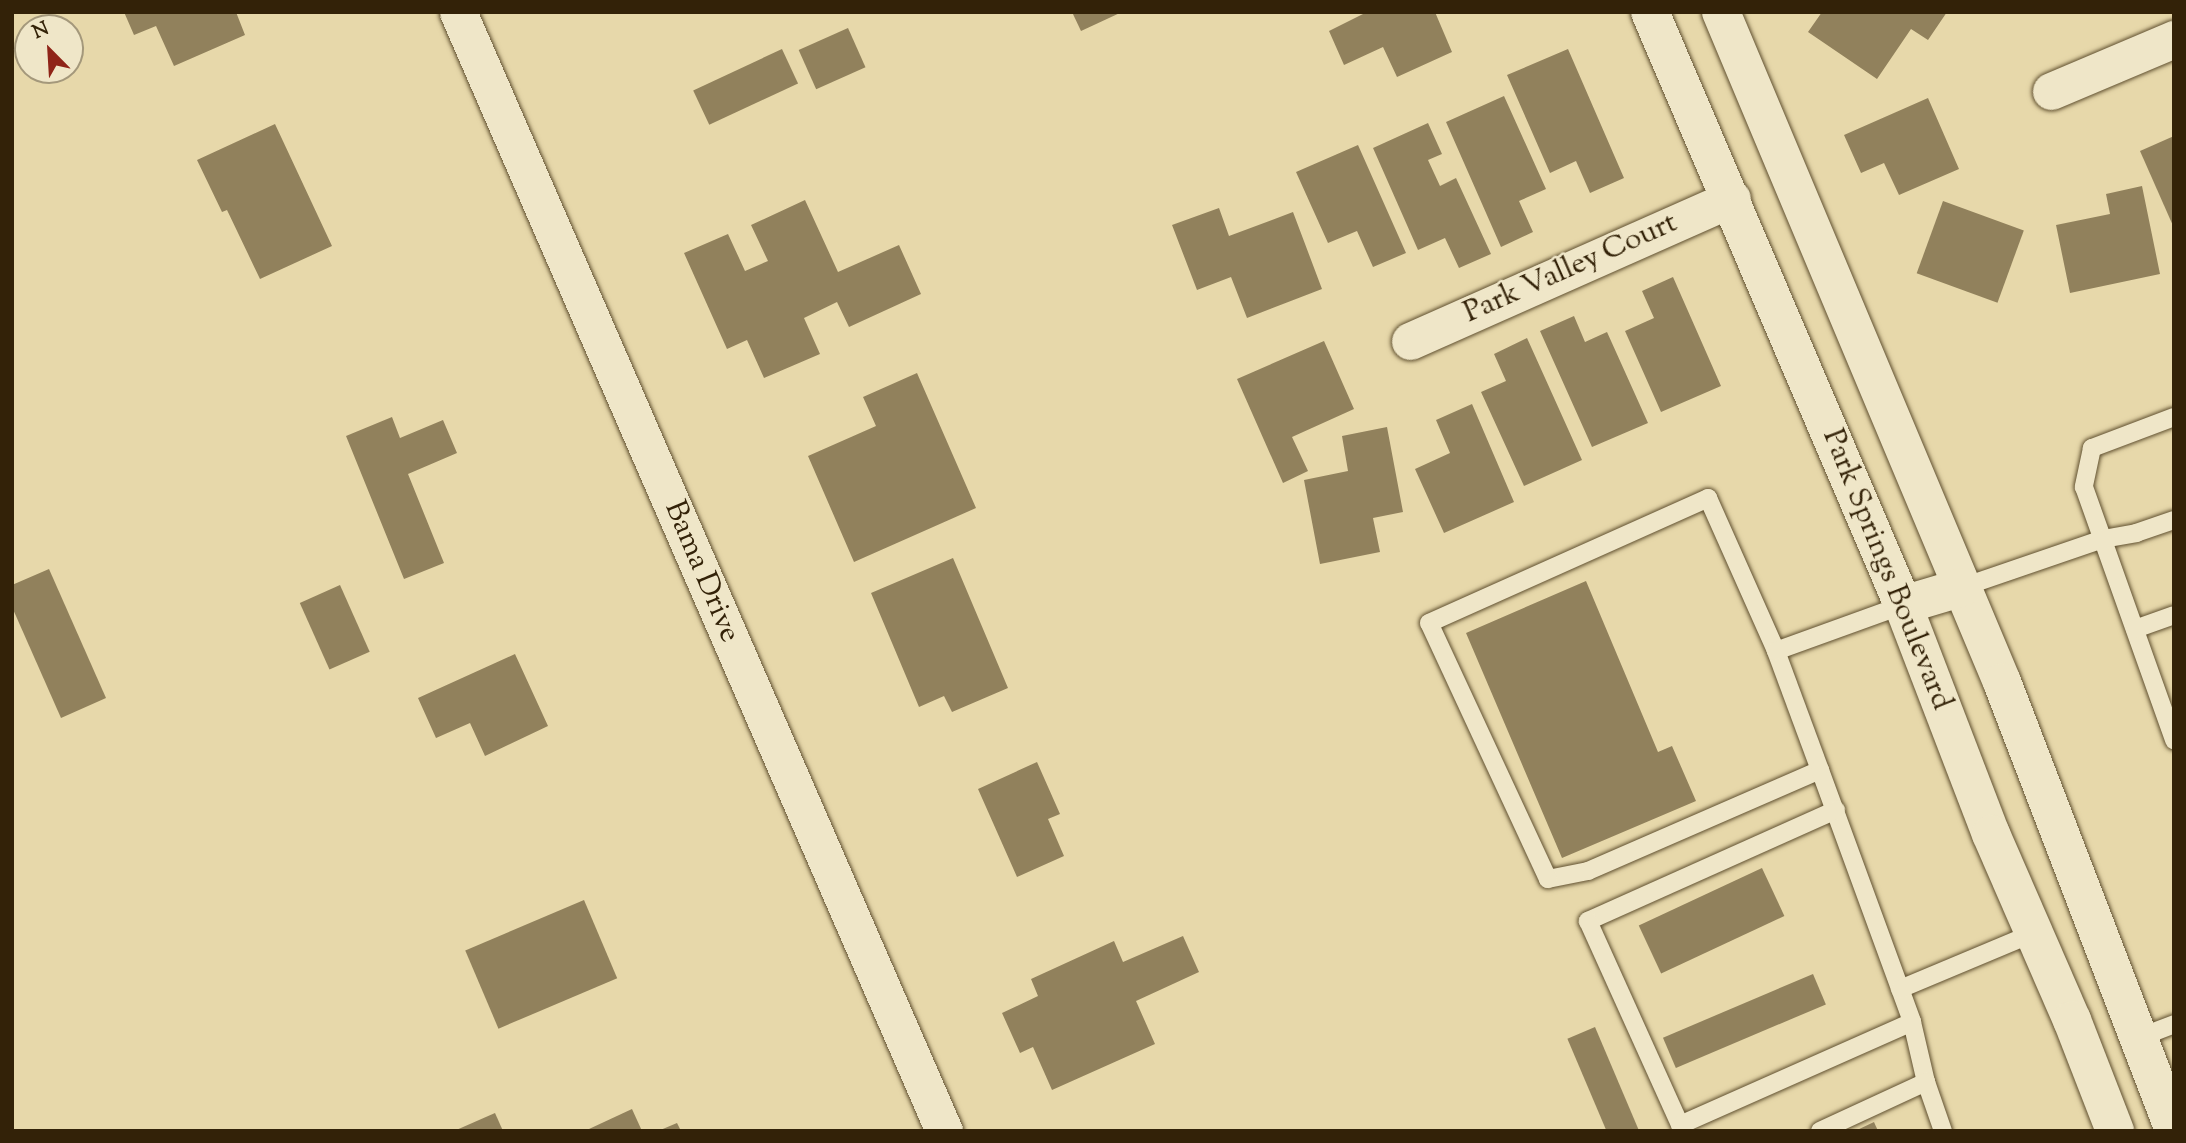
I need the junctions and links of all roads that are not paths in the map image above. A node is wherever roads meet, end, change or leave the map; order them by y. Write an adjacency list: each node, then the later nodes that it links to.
1 (458, 12): 26 (street, Bama Drive)
2 (1650, 12): 6 (main road, Park Springs Boulevard)
3 (1721, 12): 11 (main road, Park Springs Boulevard)
4 (2174, 39): 5 (street)
5 (2051, 91)
6 (1732, 198): 7 (street, Park Valley Court); 12 (main road, Park Springs Boulevard)
7 (1410, 341)
8 (2174, 417): 10 (lane)
9 (2174, 520): 10 (lane)
10 (2103, 538): 11 (lane); 14 (lane)
11 (1963, 587): 12 (main road); 24 (main road, Park Springs Boulevard)
12 (1903, 605): 15 (lane); 20 (main road, Park Springs Boulevard)
13 (2174, 615): 14 (lane)
14 (2135, 629): 16 (lane)
15 (1776, 651): 18 (lane); 18 (lane)
16 (2168, 712): 17 (lane)
17 (2174, 740)
18 (1820, 770): 19 (lane)
19 (1836, 810): 21 (lane); 22 (lane)
20 (2034, 933): 21 (lane); 29 (main road, Park Springs Boulevard)
21 (1900, 989): 22 (lane)
22 (1912, 1022): 25 (lane)
23 (2174, 1024): 24 (lane)
24 (2138, 1038): 30 (main road, Park Springs Boulevard)
25 (1926, 1082): 27 (lane); 28 (lane)
26 (944, 1131)
27 (1820, 1131)
28 (1943, 1131)
29 (2115, 1131)
30 (2174, 1131)

